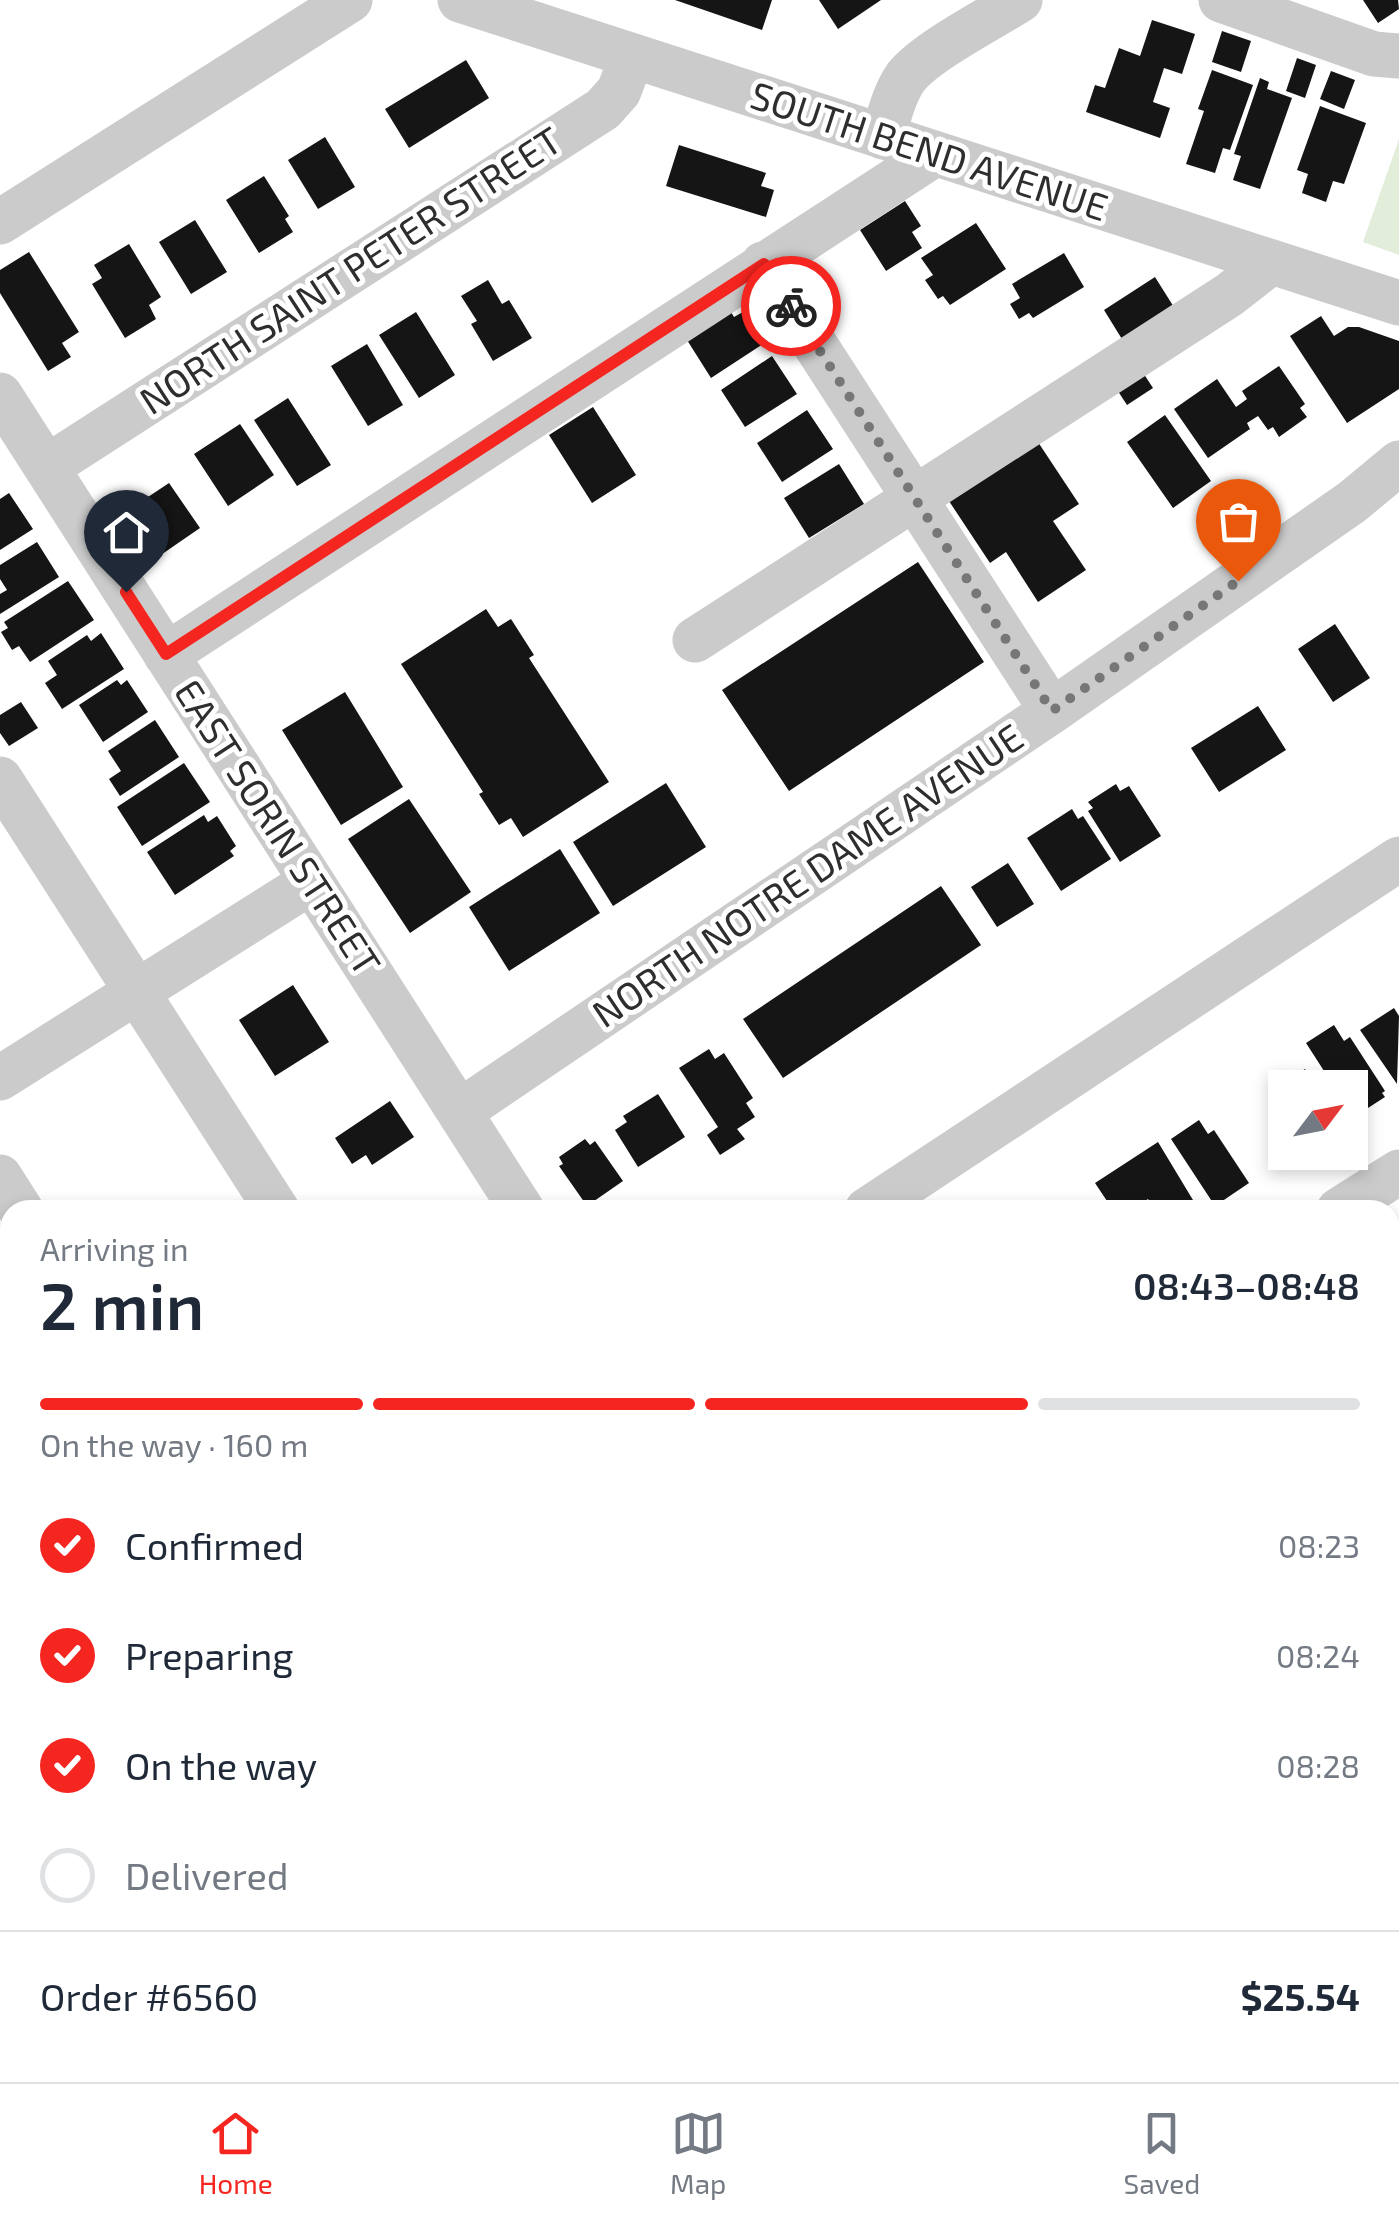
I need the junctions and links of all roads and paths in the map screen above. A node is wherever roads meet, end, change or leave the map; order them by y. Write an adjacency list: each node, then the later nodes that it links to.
1 (350, 0): 10 (street)
2 (460, 0): 6 (street, SOUTH BEND AVENUE)
3 (1020, 0): 5 (street)
4 (1221, 0): 7 (street)
5 (960, 16): 8 (street)
6 (632, 56): 8 (street, SOUTH BEND AVENUE); 16 (street, NORTH SAINT PETER STREET)
7 (1399, 56)
8 (883, 137): 9 (street, SOUTH BEND AVENUE)
9 (935, 154): 11 (street, SOUTH BEND AVENUE); 12 (street)
10 (0, 222)
11 (1270, 263): 13 (street, SOUTH BEND AVENUE); 17 (street)
12 (764, 264): 17 (street); 19 (street)
13 (1399, 303)
14 (0, 394): 16 (street, EAST SORIN STREET)
15 (1399, 463): 20 (street, NORTH NOTRE DAME AVENUE)
16 (47, 467): 19 (street, EAST SORIN STREET)
17 (914, 497): 18 (street); 20 (street)
18 (695, 640)
19 (166, 654): 23 (street, EAST SORIN STREET)
20 (1052, 711): 26 (street, NORTH NOTRE DAME AVENUE)
21 (0, 779): 24 (street)
22 (1399, 859): 32 (street)
23 (311, 882): 24 (street); 26 (street, EAST SORIN STREET)
24 (136, 993): 25 (street); 30 (street)
25 (0, 1078)
26 (459, 1112): 31 (street, EAST SORIN STREET)
27 (1399, 1172): 33 (street)
28 (0, 1177): 29 (street)
29 (15, 1200)
30 (270, 1200)
31 (516, 1200)
32 (882, 1200)
33 (1355, 1200)

